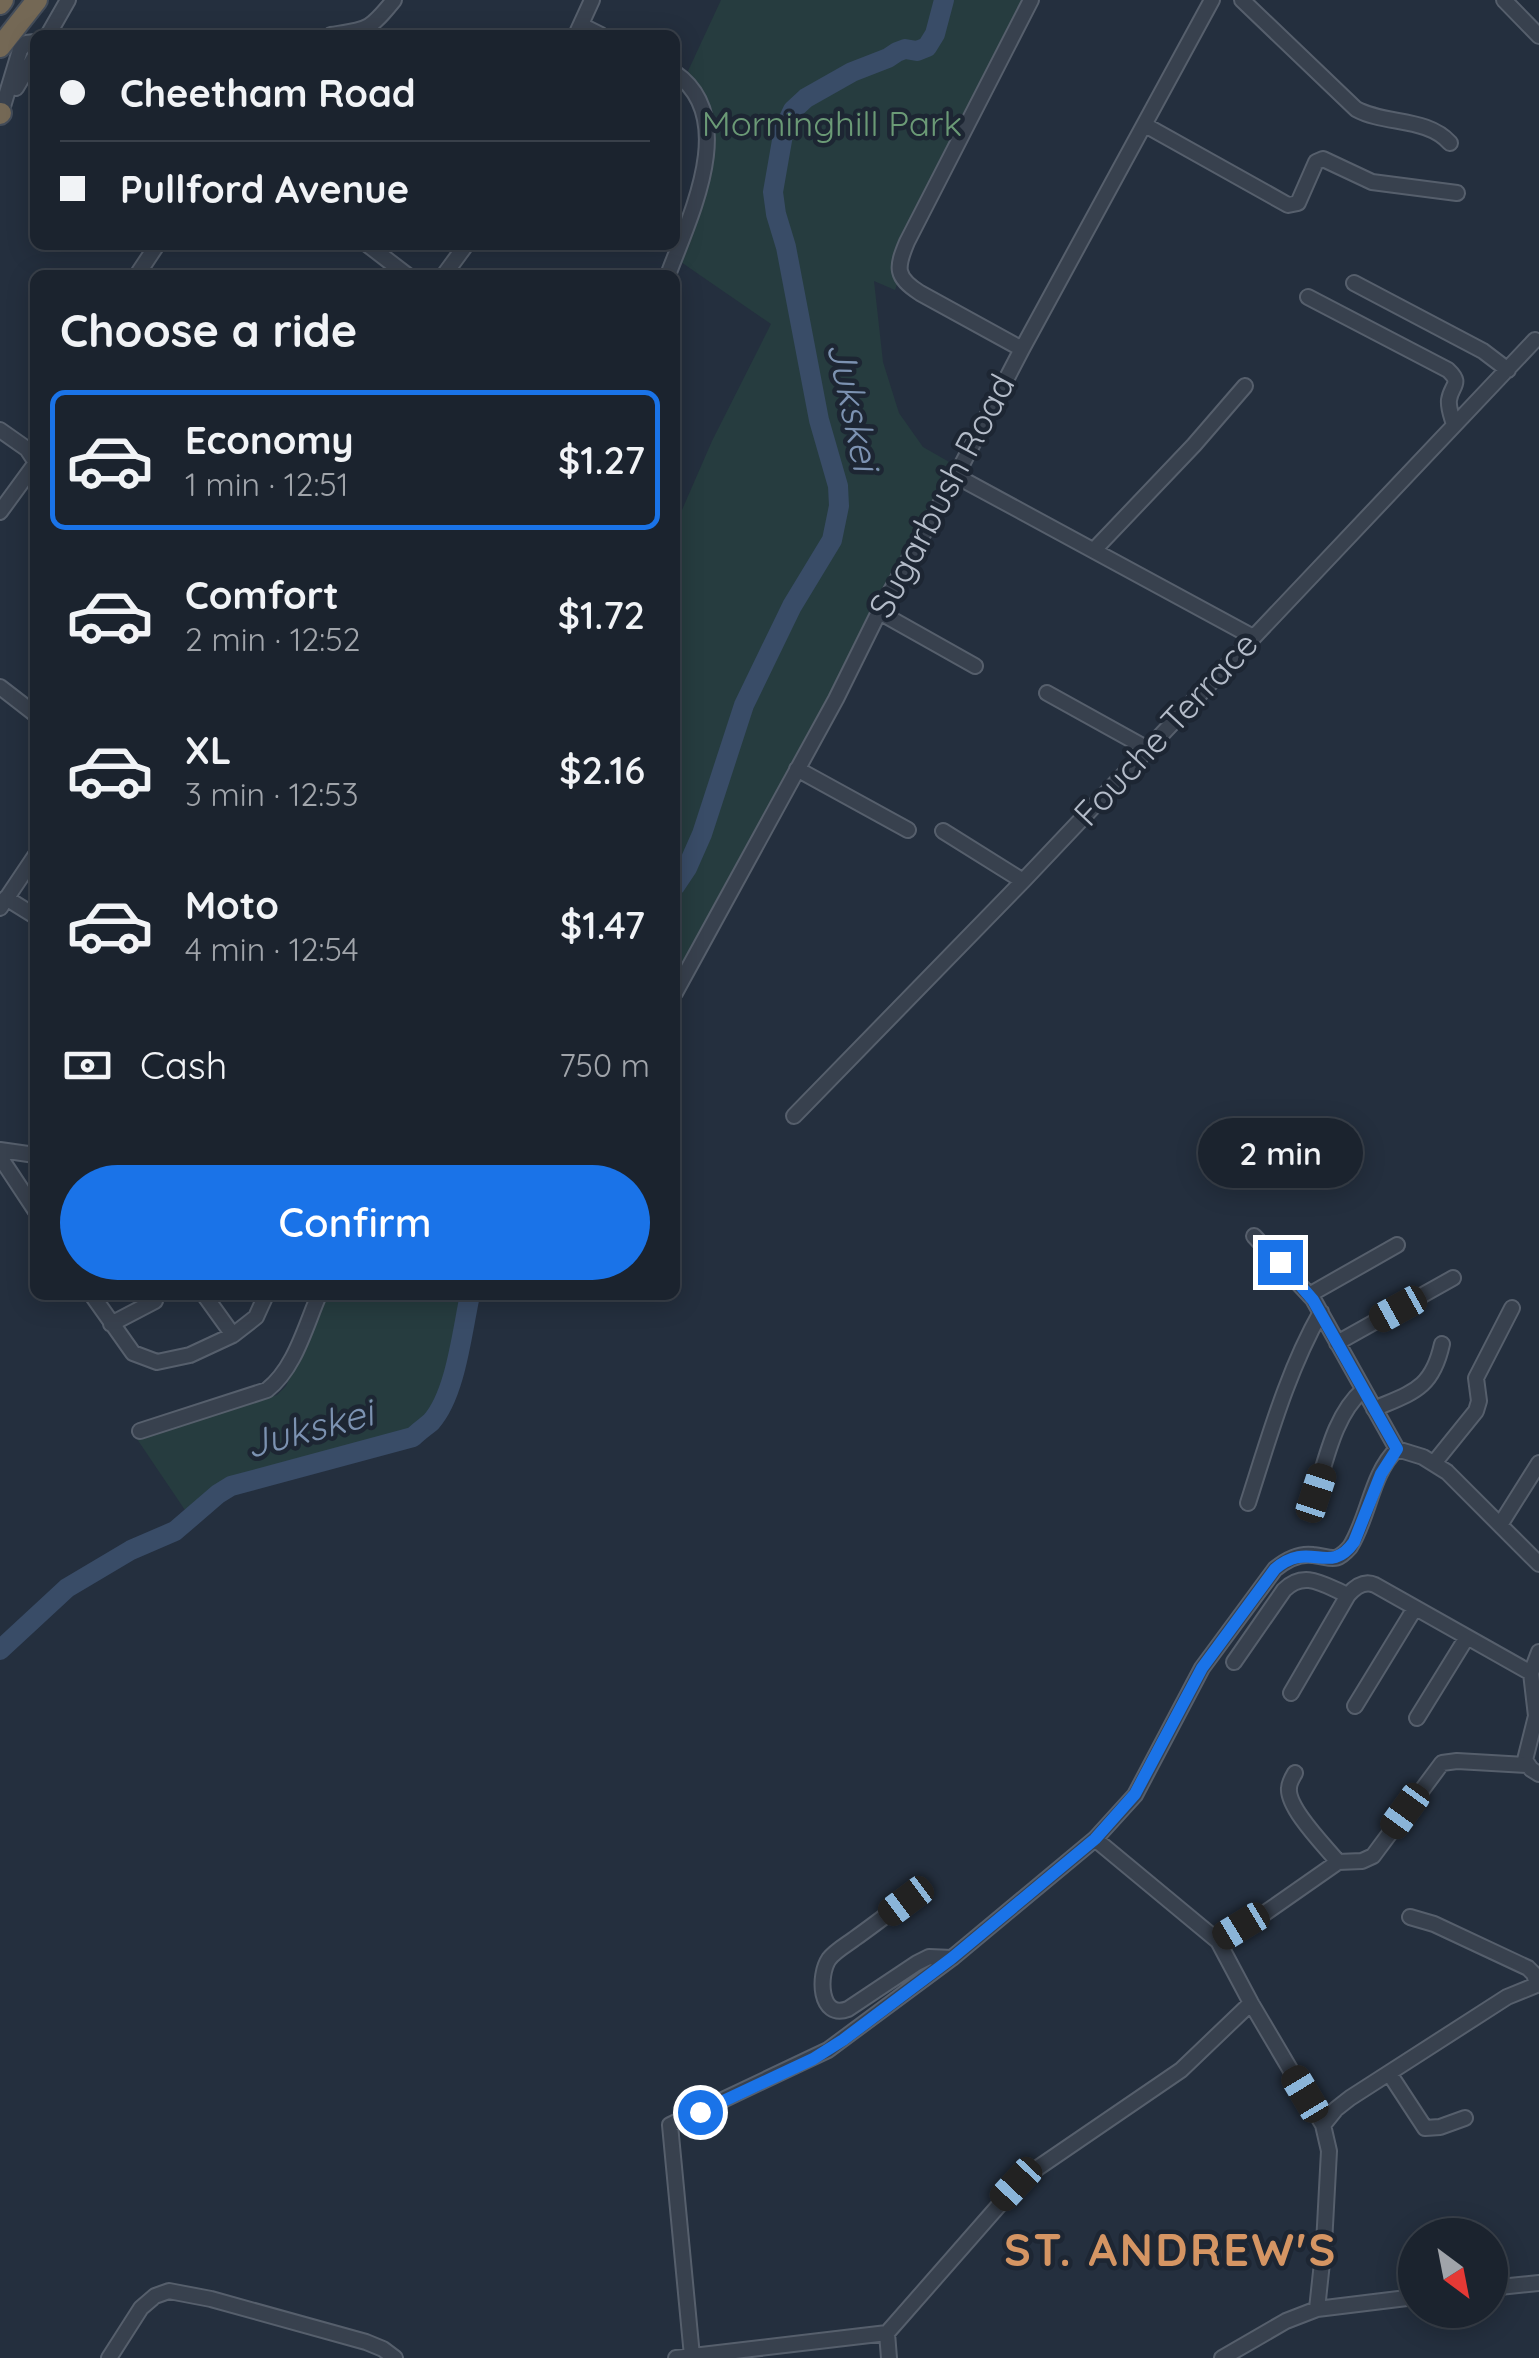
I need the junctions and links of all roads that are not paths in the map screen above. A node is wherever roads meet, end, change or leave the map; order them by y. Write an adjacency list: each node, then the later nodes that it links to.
1 (38, 0): 14 (highway)
2 (68, 0): 9 (street)
3 (394, 0): 10 (street)
4 (592, 0): 11 (street)
5 (1031, 0): 27 (street)
6 (1212, 0): 18 (street, Sugarbush Road)
7 (1242, 0): 19 (street)
8 (1504, 0): 12 (street)
9 (51, 30)
10 (364, 30)
11 (578, 30)
12 (1539, 36)
13 (30, 43): 17 (street)
14 (0, 47)
15 (30, 64): 17 (street)
16 (680, 77): 21 (street)
17 (0, 114)
18 (1145, 125): 20 (street); 27 (street, Sugarbush Road)
19 (1450, 142)
20 (1457, 193)
21 (680, 242)
22 (374, 250): 23 (street)
23 (400, 270)
24 (1354, 282): 28 (street)
25 (1308, 296): 30 (street)
26 (1535, 340): 28 (street, Fouche Terrace)
27 (1022, 349): 34 (street, Sugarbush Road)
28 (1508, 370): 30 (street, Fouche Terrace)
29 (1245, 386): 36 (street)
30 (1454, 425): 38 (street, Fouche Terrace)
31 (0, 430): 32 (street)
32 (30, 453)
33 (30, 469): 35 (street)
34 (956, 476): 36 (street); 37 (street, Sugarbush Road)
35 (0, 512)
36 (1094, 550): 38 (street)
37 (879, 612): 39 (street); 44 (street, Sugarbush Road)
38 (1253, 637): 43 (street, Fouche Terrace)
39 (975, 666)
40 (0, 687): 42 (street)
41 (1046, 693): 43 (street)
42 (30, 710)
43 (1148, 749): 48 (street, Fouche Terrace)
44 (797, 769): 45 (street); 51 (street, Sugarbush Road)
45 (908, 830)
46 (942, 832): 48 (street)
47 (30, 863): 49 (street)
48 (1023, 881): 52 (street, Fouche Terrace)
49 (3, 903): 50 (street)
50 (30, 914)
51 (680, 984)
52 (794, 1116)
53 (0, 1153): 54 (street); 55 (street)
54 (30, 1155)
55 (30, 1202)
56 (1254, 1236): 59 (street)
57 (1397, 1245): 59 (street)
58 (1453, 1278): 69 (street)
59 (1309, 1294): 66 (street)
60 (95, 1300): 67 (street)
61 (208, 1300): 68 (street)
62 (264, 1300): 68 (street)
63 (316, 1300): 73 (street)
64 (155, 1301): 67 (street)
65 (1512, 1308): 75 (street)
66 (1320, 1312): 69 (street); 77 (street)
67 (111, 1324): 68 (street)
68 (232, 1335)
69 (1338, 1343): 71 (street)
70 (1442, 1344): 72 (street)
71 (1364, 1390): 72 (street); 78 (street)
72 (1374, 1409): 74 (street)
73 (140, 1431)
74 (1397, 1449): 75 (street); 92 (street)
75 (1434, 1463): 79 (street)
76 (1539, 1463): 79 (street)
77 (1248, 1502)
78 (1312, 1504)
79 (1500, 1525): 80 (street)
80 (1539, 1564)
81 (1348, 1596): 82 (street); 85 (street); 87 (street)
82 (1416, 1608): 83 (street); 88 (street)
83 (1467, 1637): 86 (street); 89 (street)
84 (1539, 1652): 86 (street)
85 (1234, 1662)
86 (1531, 1672): 90 (street)
87 (1292, 1693)
88 (1355, 1706)
89 (1417, 1718)
90 (1533, 1769): 93 (street)
91 (1295, 1773): 93 (street)
92 (1095, 1839): 96 (street); 97 (street)
93 (1338, 1862): 96 (street)
94 (906, 1901): 97 (street)
95 (1410, 1916): 98 (street)
96 (1218, 1940): 99 (street)
97 (952, 1958): 108 (street)
98 (1538, 1984): 100 (street)
99 (1251, 2003): 102 (street); 107 (street)
100 (1389, 2073): 101 (street); 102 (street)
101 (1464, 2118)
102 (1323, 2125): 106 (street)
103 (1539, 2283): 104 (street)
104 (1508, 2286)
105 (1398, 2299): 106 (street)
106 (1317, 2308): 112 (street)
107 (886, 2333): 108 (street); 111 (street)
108 (684, 2357)
109 (109, 2358): 110 (street)
110 (395, 2358)
111 (889, 2358)
112 (1222, 2358)

